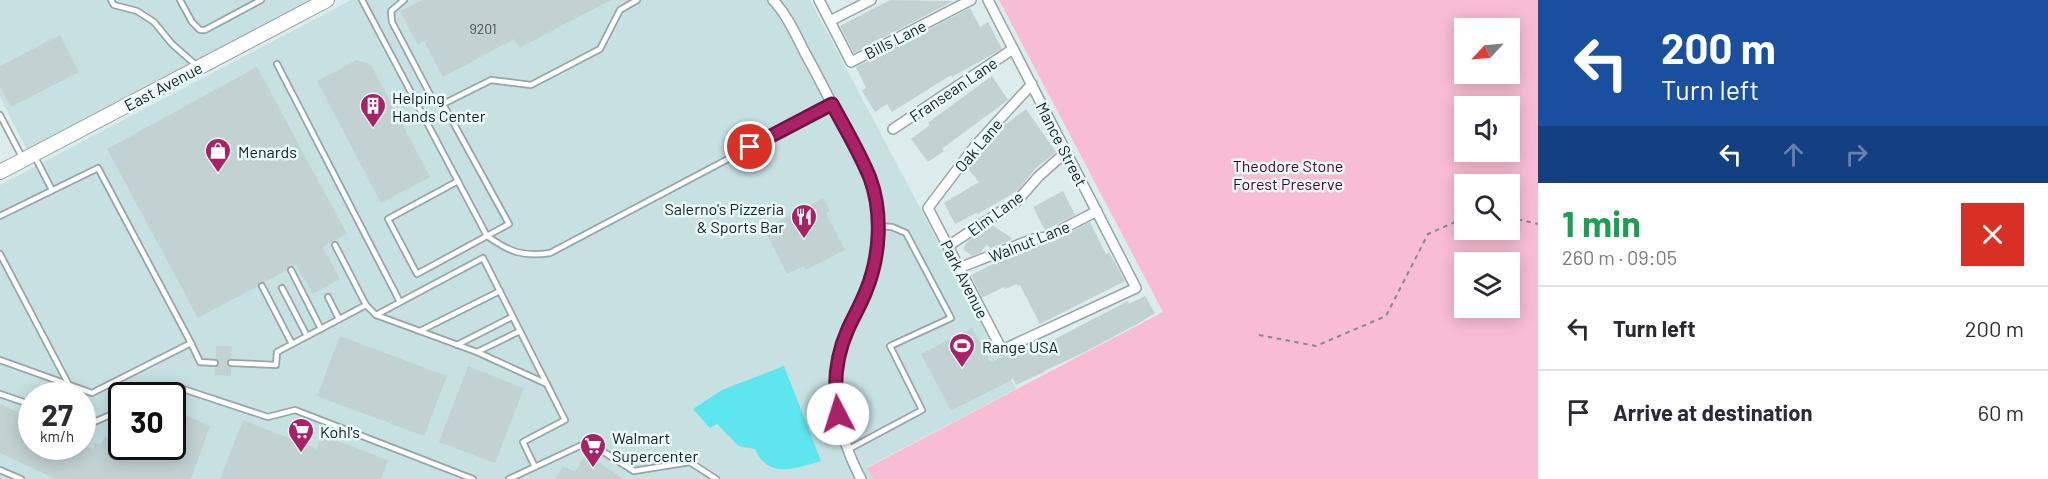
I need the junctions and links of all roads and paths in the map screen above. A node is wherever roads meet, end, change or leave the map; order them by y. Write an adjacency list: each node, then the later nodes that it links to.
1 (180, 0): 2 (lane)
2 (261, 0)
3 (327, 0): 13 (street, East Avenue)
4 (362, 0): 26 (lane)
5 (404, 0): 19 (lane)
6 (637, 0): 19 (lane)
7 (773, 0): 20 (street)
8 (819, 0): 14 (street)
9 (872, 0): 14 (street)
10 (971, 0): 14 (street, Bills Lane)
11 (988, 0): 15 (street, Mance Street)
12 (113, 3): 17 (lane)
13 (304, 6): 17 (street, East Avenue)
14 (830, 21)
15 (1013, 49): 18 (street, Mance Street); 22 (street, Fransean Lane)
16 (277, 64): 45 (lane)
17 (198, 68): 24 (street, East Avenue)
18 (1032, 84): 23 (street, Mance Street); 28 (street, Oak Lane)
19 (443, 104): 35 (lane)
20 (832, 104): 34 (street); 35 (lane)
21 (0, 115): 24 (lane)
22 (893, 129)
23 (1066, 152): 29 (street, Mance Street); 37 (street, Elm Lane)
24 (28, 157): 25 (street, East Avenue); 27 (lane)
25 (0, 172)
26 (458, 181): 35 (lane); 35 (lane)
27 (52, 190): 30 (lane); 55 (lane)
28 (928, 208): 37 (street, Park Avenue)
29 (1097, 211): 39 (street, Walnut Lane); 58 (street, Mance Street)
30 (0, 216)
31 (1520, 220): 33 (path)
32 (1454, 222): 53 (path)
33 (1538, 224)
34 (878, 226): 70 (street); 70 (lane)
35 (487, 236)
36 (335, 245): 46 (lane)
37 (948, 246): 39 (street, Park Avenue)
38 (0, 254): 64 (lane)
39 (960, 268): 58 (street, Park Avenue)
40 (291, 270): 50 (lane)
41 (262, 286): 56 (lane)
42 (282, 288): 54 (lane)
43 (500, 291): 45 (lane); 48 (lane); 52 (lane)
44 (328, 297): 49 (lane)
45 (400, 302): 47 (lane)
46 (366, 305): 47 (lane); 49 (lane)
47 (376, 315): 52 (lane)
48 (512, 317): 51 (lane); 57 (lane)
49 (339, 319): 50 (lane)
50 (321, 329): 54 (lane)
51 (520, 331): 59 (lane); 65 (lane)
52 (420, 332): 57 (lane)
53 (1259, 334)
54 (307, 336): 56 (lane)
55 (190, 343): 61 (lane); 67 (lane)
56 (292, 344): 62 (lane)
57 (457, 345): 59 (lane)
58 (1002, 350)
59 (477, 352): 65 (lane)
60 (0, 360): 63 (lane)
61 (215, 363)
62 (231, 363)
63 (57, 382)
64 (67, 382)
65 (547, 384): 71 (lane)
66 (186, 390): 74 (lane)
67 (96, 391)
68 (0, 394): 69 (lane)
69 (18, 400)
70 (846, 450): 77 (street)
71 (535, 467): 75 (lane); 76 (lane)
72 (0, 470): 73 (lane)
73 (21, 479)
74 (473, 479)
75 (509, 479)
76 (716, 479)
77 (861, 479)

